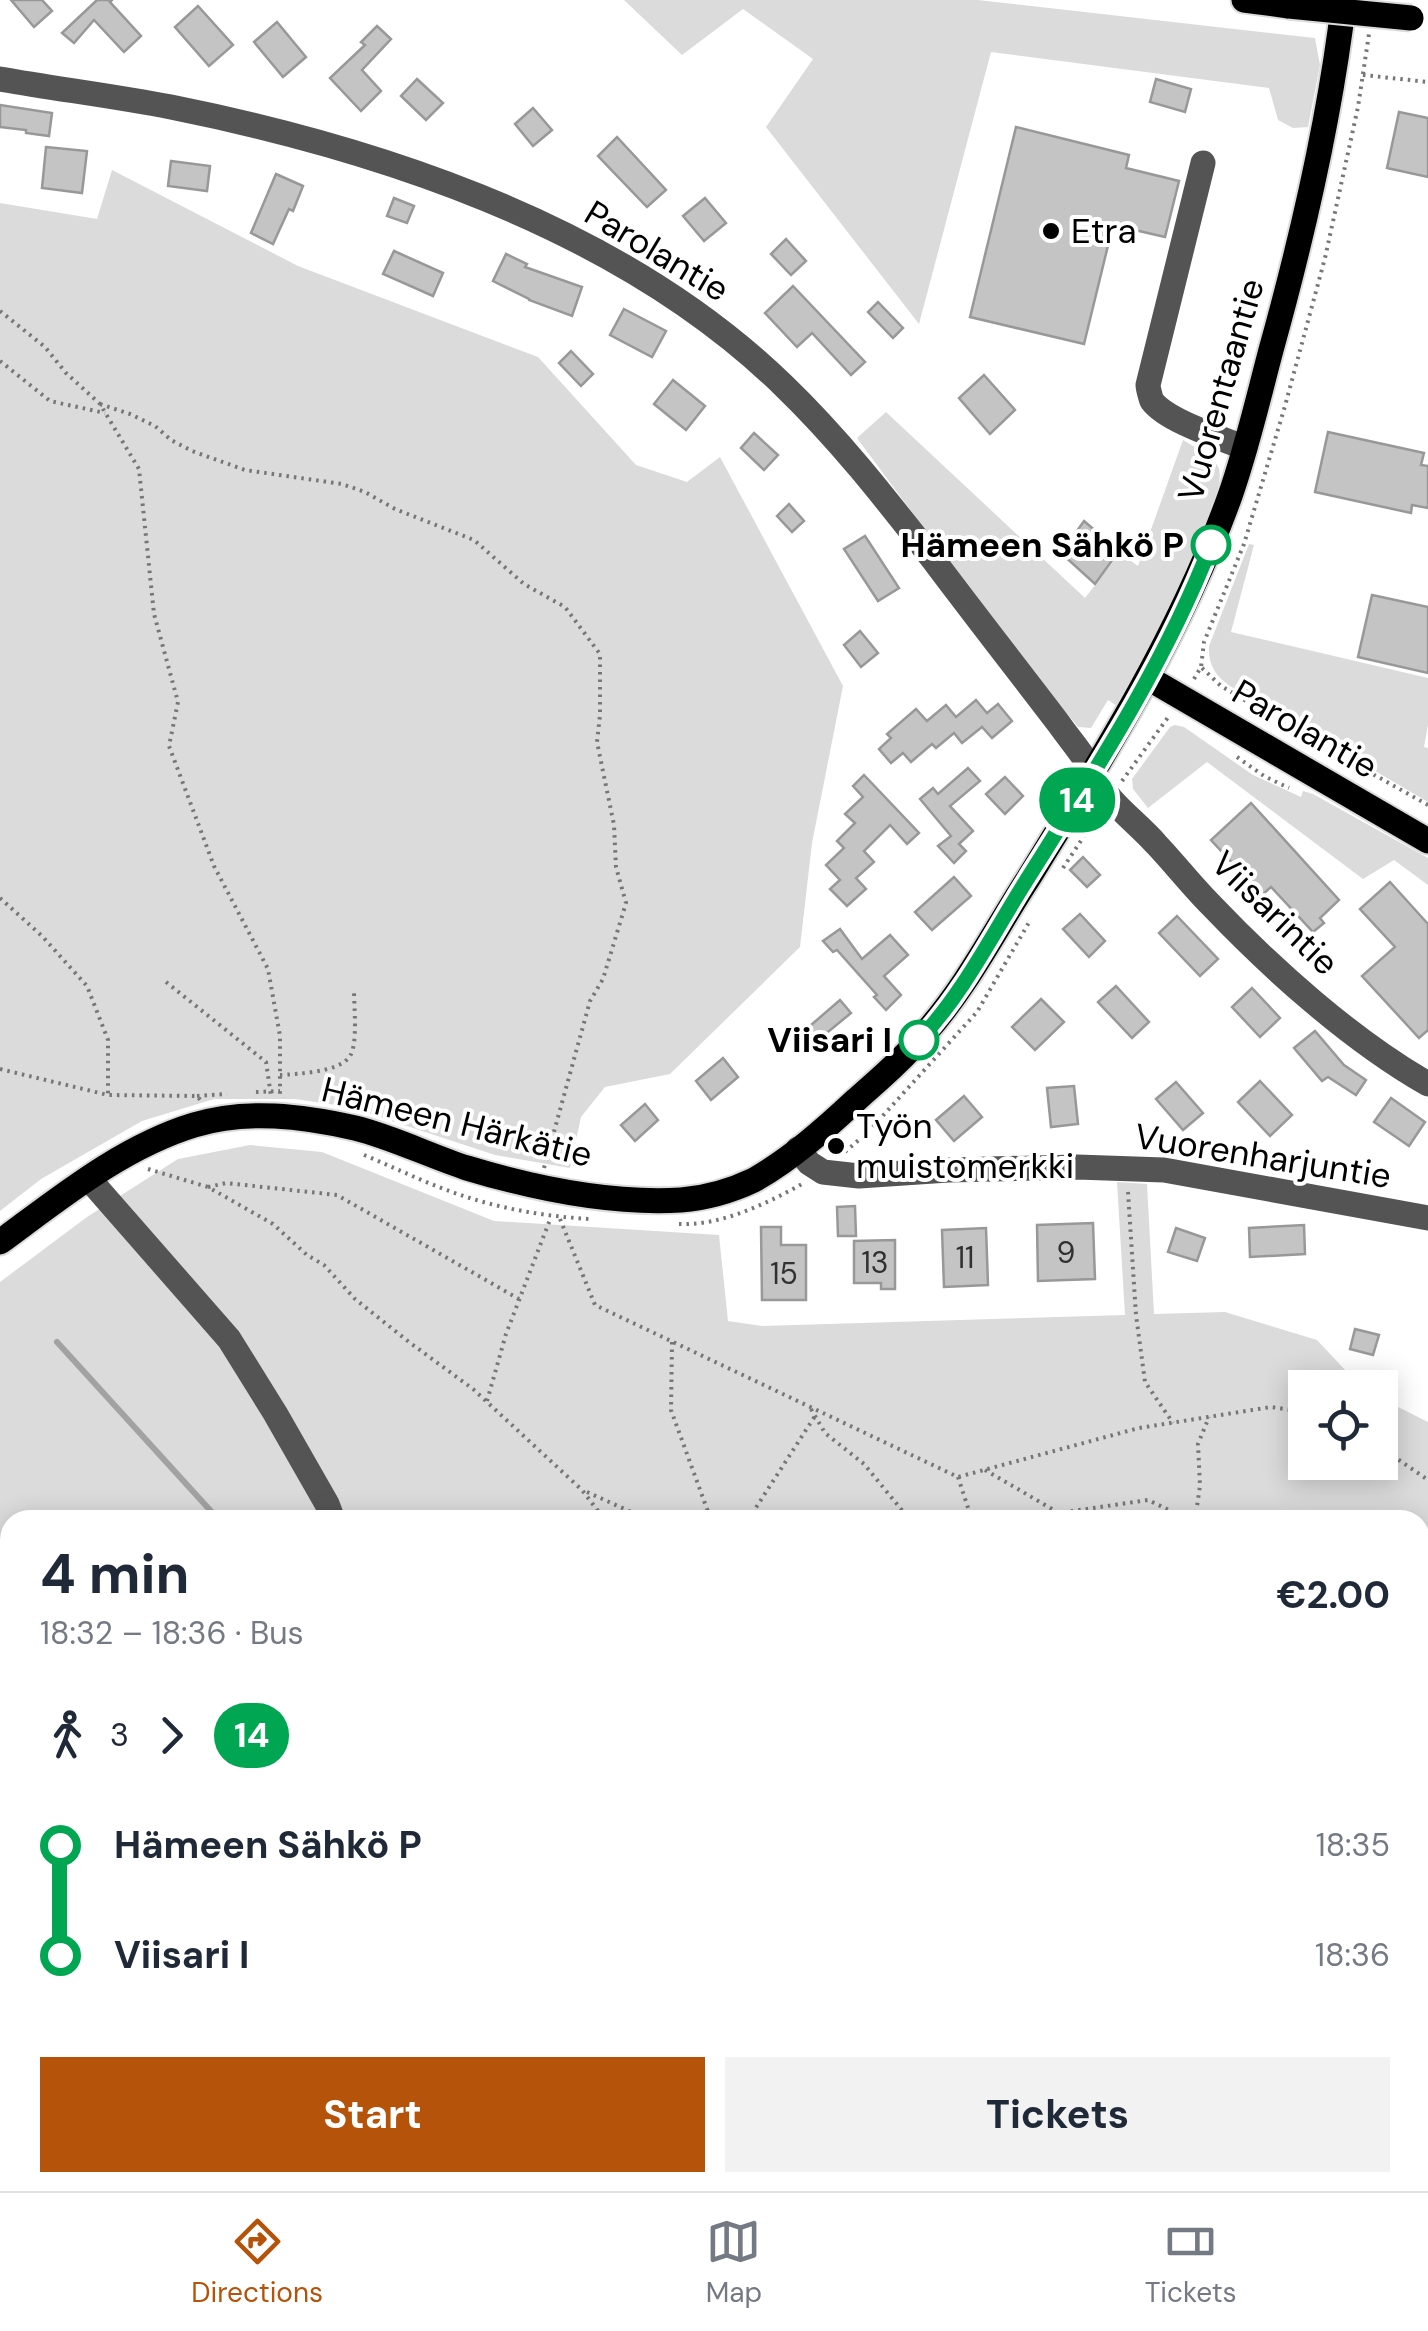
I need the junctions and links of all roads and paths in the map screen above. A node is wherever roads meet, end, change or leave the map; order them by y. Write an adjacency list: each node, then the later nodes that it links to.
1 (1244, 0): 3 (main road, bridge)
2 (1344, 0): 12 (main road, Vuorentaantie)
3 (1419, 19)
4 (1363, 75): 6 (path)
5 (0, 78): 15 (street, Parolantie)
6 (1428, 82)
7 (1203, 163): 12 (street)
8 (0, 311): 10 (path)
9 (0, 361): 11 (path)
10 (100, 404): 11 (path); 32 (path)
11 (105, 413): 22 (path)
12 (1245, 448): 14 (main road, Vuorentaantie)
13 (1201, 667): 16 (path, Parolantie)
14 (1148, 678): 15 (main road, Vuorentaantie); 17 (main road, Parolantie)
15 (1094, 772): 23 (street, Viisarintie); 27 (main road, Vuorentaantie)
16 (1428, 805)
17 (1428, 841)
18 (0, 898): 24 (path)
19 (166, 982): 25 (path)
20 (354, 991): 22 (path)
21 (0, 1069): 24 (path)
22 (280, 1075): 25 (path)
23 (1428, 1084)
24 (108, 1095): 26 (path)
25 (276, 1115): 26 (main road, Hämeen Härkätie); 32 (main road, Hämeen Härkätie)
26 (220, 1119): 30 (main road, Hämeen Härkätie)
27 (798, 1149): 29 (street, Vuorenharjuntie); 32 (main road, Hämeen Härkätie)
28 (139, 1166): 31 (path)
29 (1127, 1169): 35 (street, Vuorenharjuntie); 44 (path)
30 (88, 1178): 36 (main road, Hämeen Härkätie); 50 (street)
31 (208, 1187): 37 (path); 39 (path)
32 (558, 1190)
33 (551, 1216): 37 (path)
34 (559, 1217): 38 (path)
35 (1428, 1218)
36 (0, 1242)
37 (520, 1299): 39 (path)
38 (672, 1342): 40 (path); 53 (path)
39 (487, 1401): 49 (path)
40 (810, 1407): 42 (path); 47 (path)
41 (1288, 1409): 43 (path)
42 (815, 1416): 54 (path); 55 (path)
43 (1209, 1417): 44 (path); 60 (path)
44 (1172, 1423): 46 (path)
45 (1398, 1459): 48 (path)
46 (985, 1470): 47 (path); 57 (path)
47 (958, 1477): 56 (path)
48 (1428, 1480)
49 (582, 1490): 51 (path); 52 (path)
50 (329, 1510)
51 (597, 1510)
52 (627, 1510)
53 (708, 1510)
54 (754, 1510)
55 (902, 1510)
56 (969, 1510)
57 (1056, 1510)
58 (1075, 1510): 59 (path)
59 (1170, 1510)
60 (1194, 1510)

